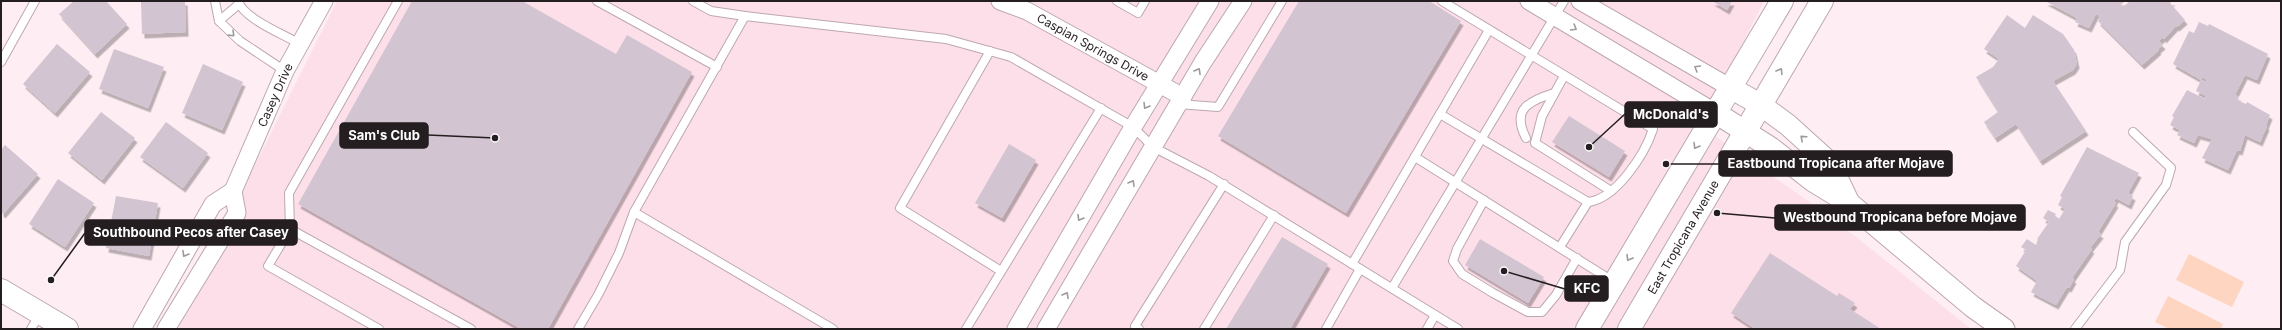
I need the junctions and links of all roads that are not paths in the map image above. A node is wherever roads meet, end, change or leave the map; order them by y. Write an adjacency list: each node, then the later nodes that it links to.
1 (35, 1): 27 (lane)
2 (215, 1): 22 (lane)
3 (324, 1): 24 (street, Casey Drive)
4 (398, 1): 55 (lane)
5 (597, 1): 28 (lane)
6 (693, 1): 20 (lane)
7 (1000, 1): 31 (street, Caspian Springs Drive)
8 (1117, 1): 9 (lane)
9 (1145, 1)
10 (1210, 1): 31 (street)
11 (1243, 1): 34 (street, one-way to 11)
12 (1282, 1): 34 (lane)
13 (1442, 1): 23 (lane)
14 (1529, 1): 21 (street)
15 (1564, 1): 21 (lane)
16 (1580, 1): 32 (street, one-way to 16)
17 (1782, 1): 32 (main road)
18 (1822, 1): 35 (main road, East Tropicana Avenue, one-way to 18)
19 (238, 2): 22 (lane); 24 (lane)
20 (745, 16): 25 (lane); 28 (lane)
21 (1555, 16): 26 (lane); 37 (street, one-way to 37)
22 (218, 21): 29 (lane, one-way to 29)
23 (1489, 30): 26 (lane); 38 (lane)
24 (300, 44): 29 (street, Casey Drive)
25 (990, 51): 36 (lane); 60 (lane)
26 (1532, 55): 30 (lane); 43 (lane)
27 (1, 62)
28 (716, 67): 53 (lane)
29 (284, 71): 48 (street, Casey Drive)
30 (1564, 76): 33 (lane); 49 (lane)
31 (1159, 83): 34 (street, Caspian Springs Drive); 39 (street, one-way to 39)
32 (1731, 88): 35 (street); 37 (main road)
33 (1554, 93): 42 (lane); 49 (lane)
34 (1180, 100): 44 (street)
35 (1760, 105): 40 (main road, East Tropicana Avenue); 52 (street, one-way to 35)
36 (1101, 108): 39 (lane); 60 (lane)
37 (1716, 113): 40 (street); 61 (main road, one-way to 61)
38 (1440, 114): 43 (lane); 45 (lane)
39 (1133, 127): 44 (lane); 75 (street, one-way to 75)
40 (1745, 131): 52 (street); 82 (main road, East Tropicana Avenue)
41 (2133, 132): 84 (lane)
42 (1526, 138)
43 (1481, 139): 46 (lane); 51 (lane)
44 (1153, 147): 47 (lane); 76 (street, one-way to 44)
45 (1415, 157): 46 (lane); 58 (lane)
46 (1455, 182): 50 (lane); 62 (lane)
47 (1224, 184): 54 (lane); 67 (lane)
48 (233, 191): 69 (street, one-way to 69); 70 (street)
49 (1612, 192): 51 (lane)
50 (1484, 200): 56 (lane); 57 (lane)
51 (1588, 202): 56 (lane)
52 (1849, 203): 83 (street)
53 (634, 212): 72 (lane); 73 (lane)
54 (1274, 215): 58 (lane); 77 (lane)
55 (290, 229): 66 (lane); 71 (lane)
56 (1560, 247): 57 (lane)
57 (1577, 258): 61 (lane)
58 (1352, 264): 59 (lane)
59 (1360, 269): 62 (lane); 78 (lane)
60 (1001, 271): 74 (lane)
61 (1615, 282): 81 (main road)
62 (1392, 288): 64 (lane)
63 (1, 290): 65 (main road)
64 (1435, 315): 79 (lane); 80 (lane)
65 (36, 321): 68 (main road)
66 (376, 328)
67 (1136, 328)
68 (67, 329)
69 (142, 329)
70 (166, 329)
71 (471, 329)
72 (578, 329)
73 (833, 329)
74 (966, 329)
75 (1016, 329)
76 (1046, 329)
77 (1204, 329)
78 (1326, 329)
79 (1427, 329)
80 (1458, 329)
81 (1587, 329)
82 (1629, 329)
83 (2004, 329)
84 (2075, 329)

